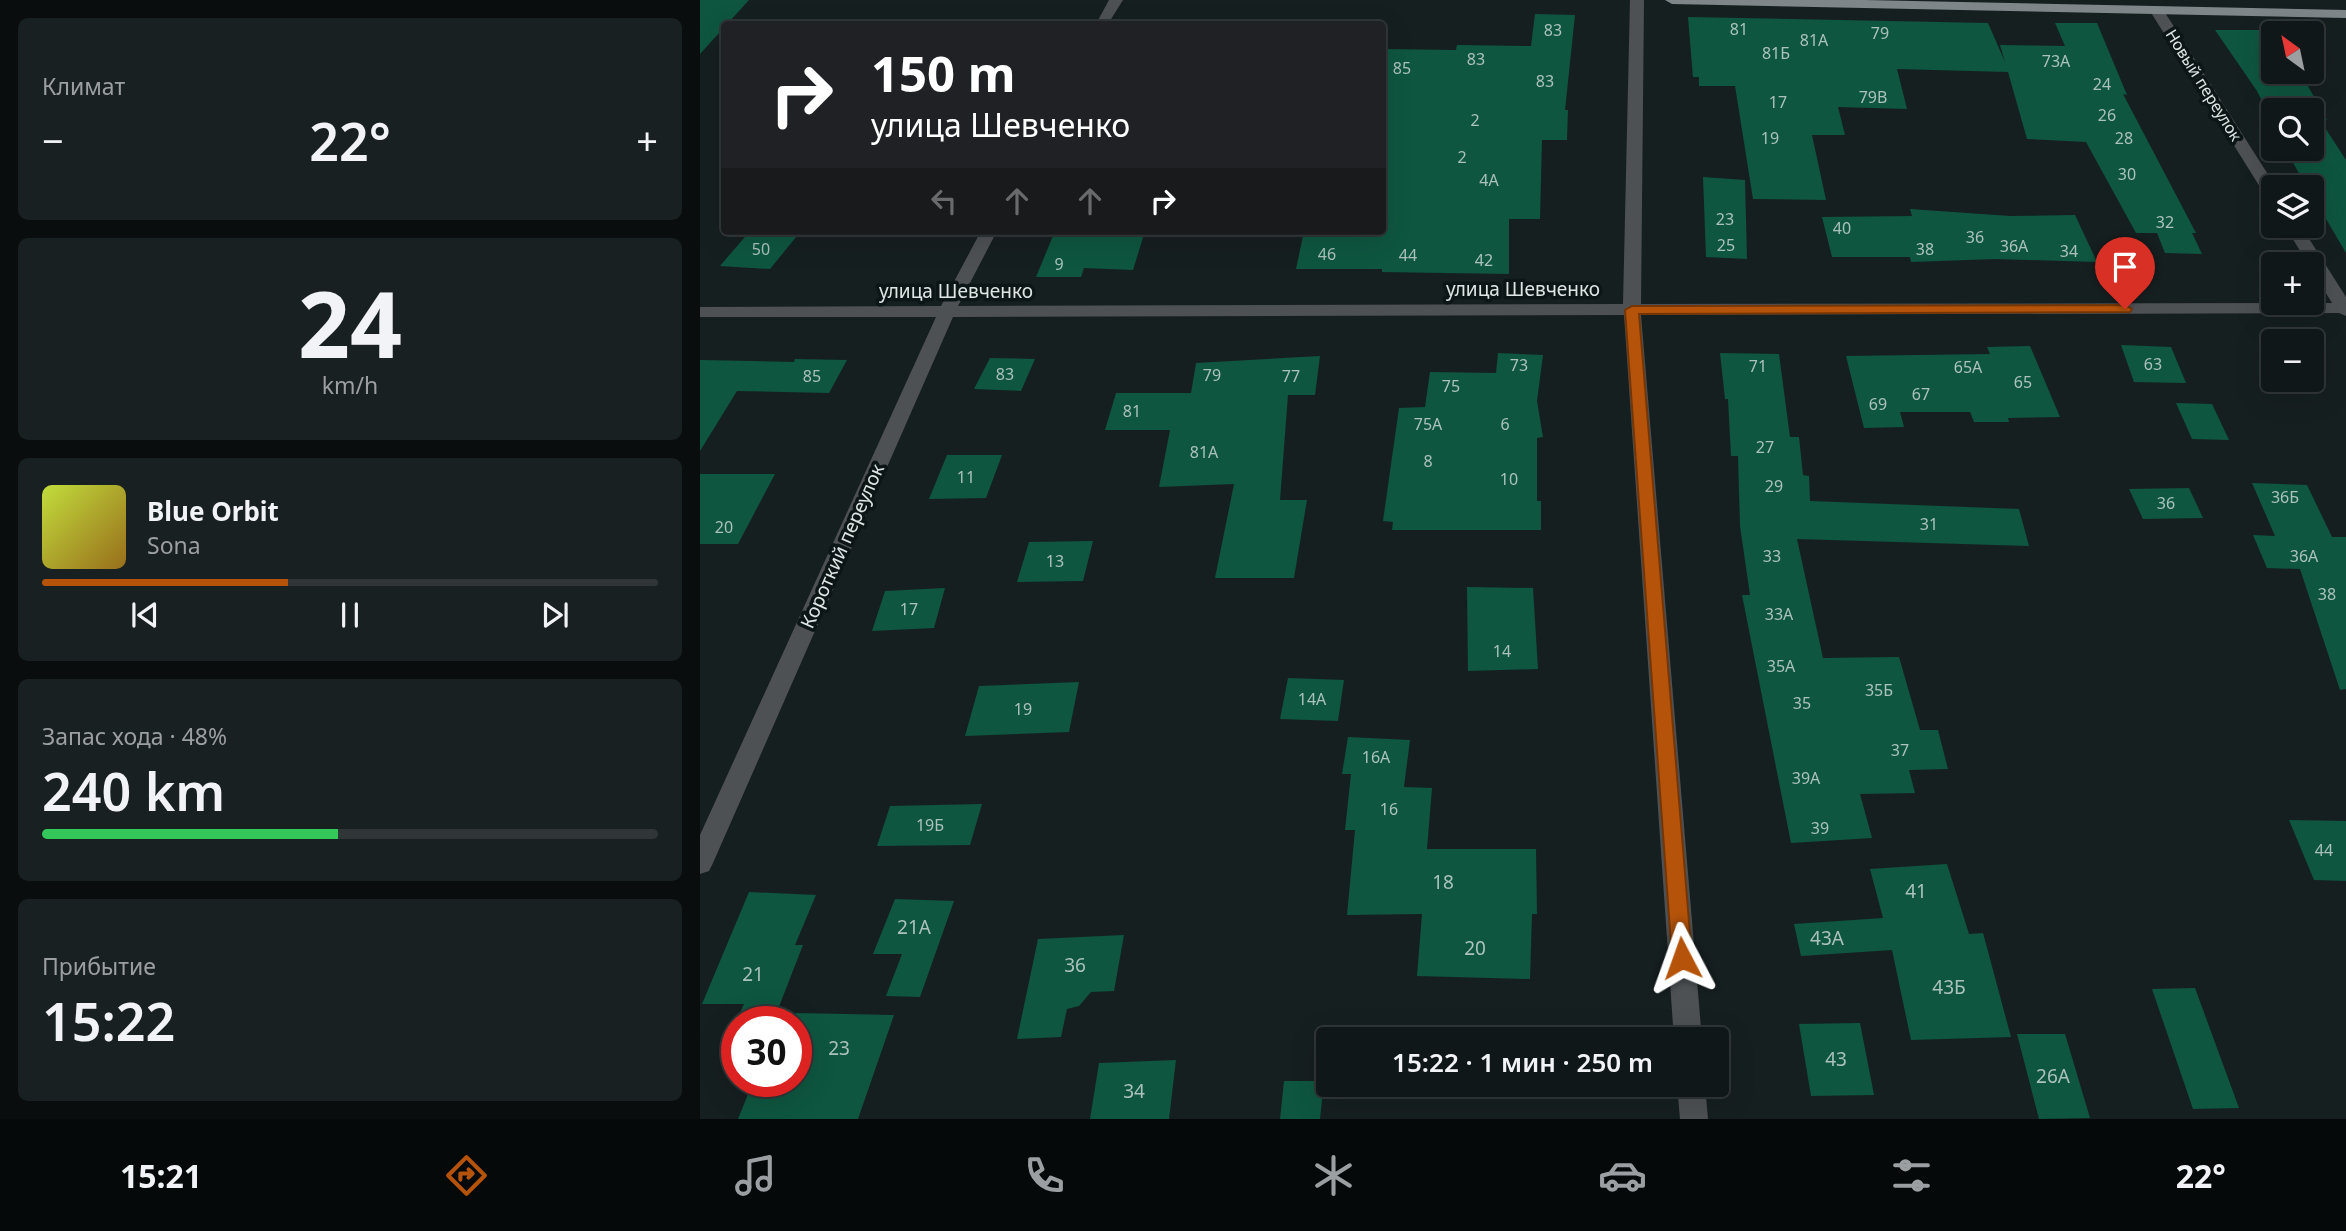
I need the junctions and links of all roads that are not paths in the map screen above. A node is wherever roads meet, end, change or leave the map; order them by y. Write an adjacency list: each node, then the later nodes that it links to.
1 (1116, 0): 6 (street)
2 (1637, 0): 11 (street)
3 (1672, 0): 4 (main road)
4 (2157, 11): 5 (main road); 7 (street, Новый переулок)
5 (2346, 14)
6 (1104, 21)
7 (2261, 176)
8 (987, 235): 13 (street, Короткий переулок)
9 (2301, 238): 10 (street)
10 (2346, 309): 11 (street, улица Шевченко)
11 (1632, 310): 13 (street, улица Шевченко); 15 (street)
12 (700, 312): 13 (street, улица Шевченко)
13 (946, 313): 14 (street, Короткий переулок)
14 (700, 863)
15 (1687, 1027)
16 (1692, 1097): 17 (street)
17 (1694, 1119)

